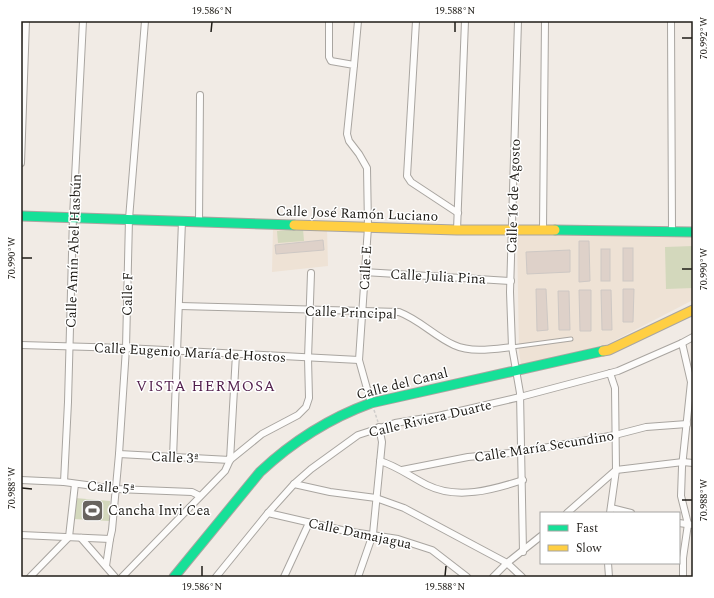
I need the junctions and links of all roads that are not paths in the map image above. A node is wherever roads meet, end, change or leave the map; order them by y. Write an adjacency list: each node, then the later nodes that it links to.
1 (26, 21): 13 (street)
2 (83, 21): 17 (street, Calle Amín Abel Hasbún)
3 (145, 21): 18 (street, Calle F)
4 (330, 21): 11 (street)
5 (358, 21): 11 (street, Calle E)
6 (416, 21): 15 (street)
7 (464, 21): 15 (street)
8 (518, 21): 22 (street, Calle 16 de Agosto)
9 (545, 21): 23 (street)
10 (671, 21): 25 (street)
11 (354, 64): 21 (street, Calle E)
12 (200, 95): 20 (street)
13 (22, 106): 14 (street)
14 (21, 163)
15 (458, 213): 24 (street)
16 (21, 216): 17 (street, Calle José Ramón Luciano)
17 (73, 218): 18 (street, Calle José Ramón Luciano); 38 (street, Calle Amín Abel Hasbún)
18 (129, 219): 19 (street, Calle José Ramón Luciano); 40 (street, Calle F)
19 (182, 221): 20 (street, Calle José Ramón Luciano); 30 (street)
20 (199, 222): 21 (street, Calle José Ramón Luciano)
21 (368, 227): 24 (street, Calle José Ramón Luciano); 27 (street, Calle E)
22 (512, 229): 23 (street, Calle José Ramón Luciano); 24 (street, Calle José Ramón Luciano); 29 (street, Calle 16 de Agosto)
23 (543, 229): 25 (street, Calle José Ramón Luciano)
24 (457, 230)
25 (672, 231): 26 (street, Calle José Ramón Luciano)
26 (693, 232)
27 (364, 272): 29 (street, Calle Julia Pina); 31 (street, Calle E)
28 (311, 273): 33 (street)
29 (511, 280): 39 (street, Calle 16 de Agosto)
30 (180, 306): 33 (street, Calle Principal); 41 (street)
31 (363, 310): 33 (street, Calle Principal); 39 (street, Calle Principal); 44 (street, Calle E)
32 (693, 310): 45 (street, Calle del Canal)
33 (310, 311): 43 (street)
34 (693, 337): 36 (street, Calle Riviera Duarte)
35 (571, 339): 39 (lane)
36 (682, 343): 46 (street, Calle Riviera Duarte); 47 (street)
37 (21, 345): 38 (street, Calle Eugenio María de Hostos)
38 (69, 346): 40 (street, Calle Eugenio María de Hostos); 64 (street, Calle Amín Abel Hasbún)
39 (512, 347): 45 (street, Calle 16 de Agosto)
40 (126, 348): 41 (street, Calle Eugenio María de Hostos); 54 (street, Calle F)
41 (178, 350): 42 (street, Calle Eugenio María de Hostos); 55 (street)
42 (236, 354): 43 (street, Calle Eugenio María de Hostos); 56 (street)
43 (308, 358): 44 (street, Calle Eugenio María de Hostos); 56 (street)
44 (359, 360): 49 (street, Calle E)
45 (516, 372): 48 (street, Calle 16 de Agosto); 49 (street, Calle del Canal)
46 (610, 373): 48 (street, Calle Riviera Duarte); 52 (street)
47 (692, 383): 50 (street)
48 (520, 395): 51 (street, Calle Riviera Duarte); 53 (street, Calle 16 de Agosto)
49 (371, 405): 90 (street, Calle del Canal)
50 (687, 424): 52 (street, Calle María Secundino); 58 (street)
51 (379, 425): 57 (street); 66 (street, Calle Riviera Duarte)
52 (615, 435): 53 (street, Calle María Secundino); 61 (street)
53 (521, 452): 60 (street, Calle María Secundino); 63 (street, Calle 16 de Agosto)
54 (119, 454): 55 (street, Calle 3ª); 67 (street, Calle F)
55 (173, 458): 56 (street, Calle 3ª)
56 (230, 460): 68 (street)
57 (380, 461): 60 (street); 69 (street)
58 (682, 462): 59 (street); 61 (street); 76 (street)
59 (693, 463)
60 (402, 470): 63 (street)
61 (616, 470): 70 (street); 71 (street)
62 (21, 480): 64 (street, Calle 5ª)
63 (523, 480): 83 (street, Calle 16 de Agosto)
64 (64, 482): 65 (street, Calle 5ª)
65 (75, 484): 67 (street, Calle 5ª); 80 (street)
66 (294, 484): 69 (street); 73 (street, Calle Riviera Duarte)
67 (116, 489): 68 (street, Calle 5ª); 82 (street, Calle F)
68 (200, 496): 89 (street)
69 (376, 498): 77 (street); 84 (street)
70 (610, 510): 72 (street)
71 (568, 512)
72 (624, 512)
73 (268, 513): 75 (street, Calle Damajagua); 91 (street, Calle Riviera Duarte)
74 (680, 522): 76 (street)
75 (309, 523): 77 (street, Calle Damajagua); 92 (street)
76 (690, 524): 98 (street)
77 (373, 534): 93 (street); 94 (street, Calle Damajagua)
78 (21, 535): 80 (street)
79 (540, 537): 83 (street)
80 (69, 538): 81 (street); 87 (street)
81 (81, 538): 82 (street); 86 (street)
82 (110, 539): 86 (street, Calle F)
83 (523, 552): 84 (street)
84 (507, 563): 95 (street); 96 (street)
85 (608, 564): 97 (street)
86 (106, 566): 88 (street)
87 (30, 577)
88 (115, 577)
89 (122, 577)
90 (174, 577)
91 (216, 577)
92 (284, 577)
93 (358, 577)
94 (467, 577)
95 (493, 577)
96 (522, 577)
97 (609, 577)
98 (683, 577)

